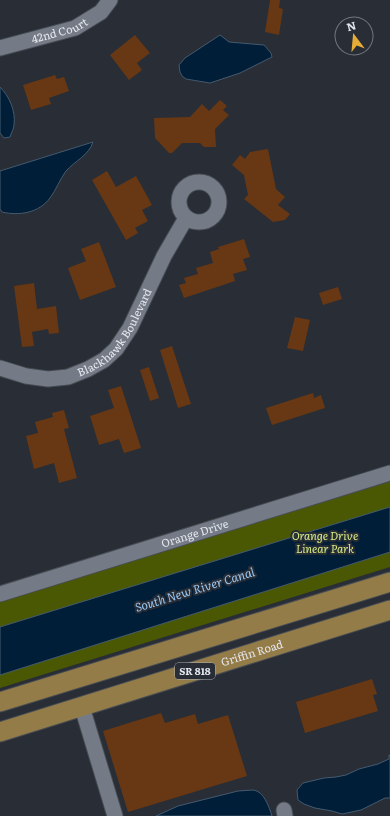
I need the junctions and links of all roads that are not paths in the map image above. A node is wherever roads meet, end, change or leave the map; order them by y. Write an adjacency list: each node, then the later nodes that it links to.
1 (110, 0): 2 (street, 42nd Court)
2 (0, 48)
3 (186, 218): 4 (street, Blackhawk Boulevard)
4 (0, 368)
5 (390, 472): 7 (street, Orange Drive)
6 (390, 582): 9 (main road, SR 818)
7 (0, 594)
8 (390, 610): 10 (main road, Griffin Road / SR 818)
9 (0, 702)
10 (82, 707): 11 (main road, Griffin Road / SR 818); 12 (street)
11 (0, 732)
12 (115, 816)

